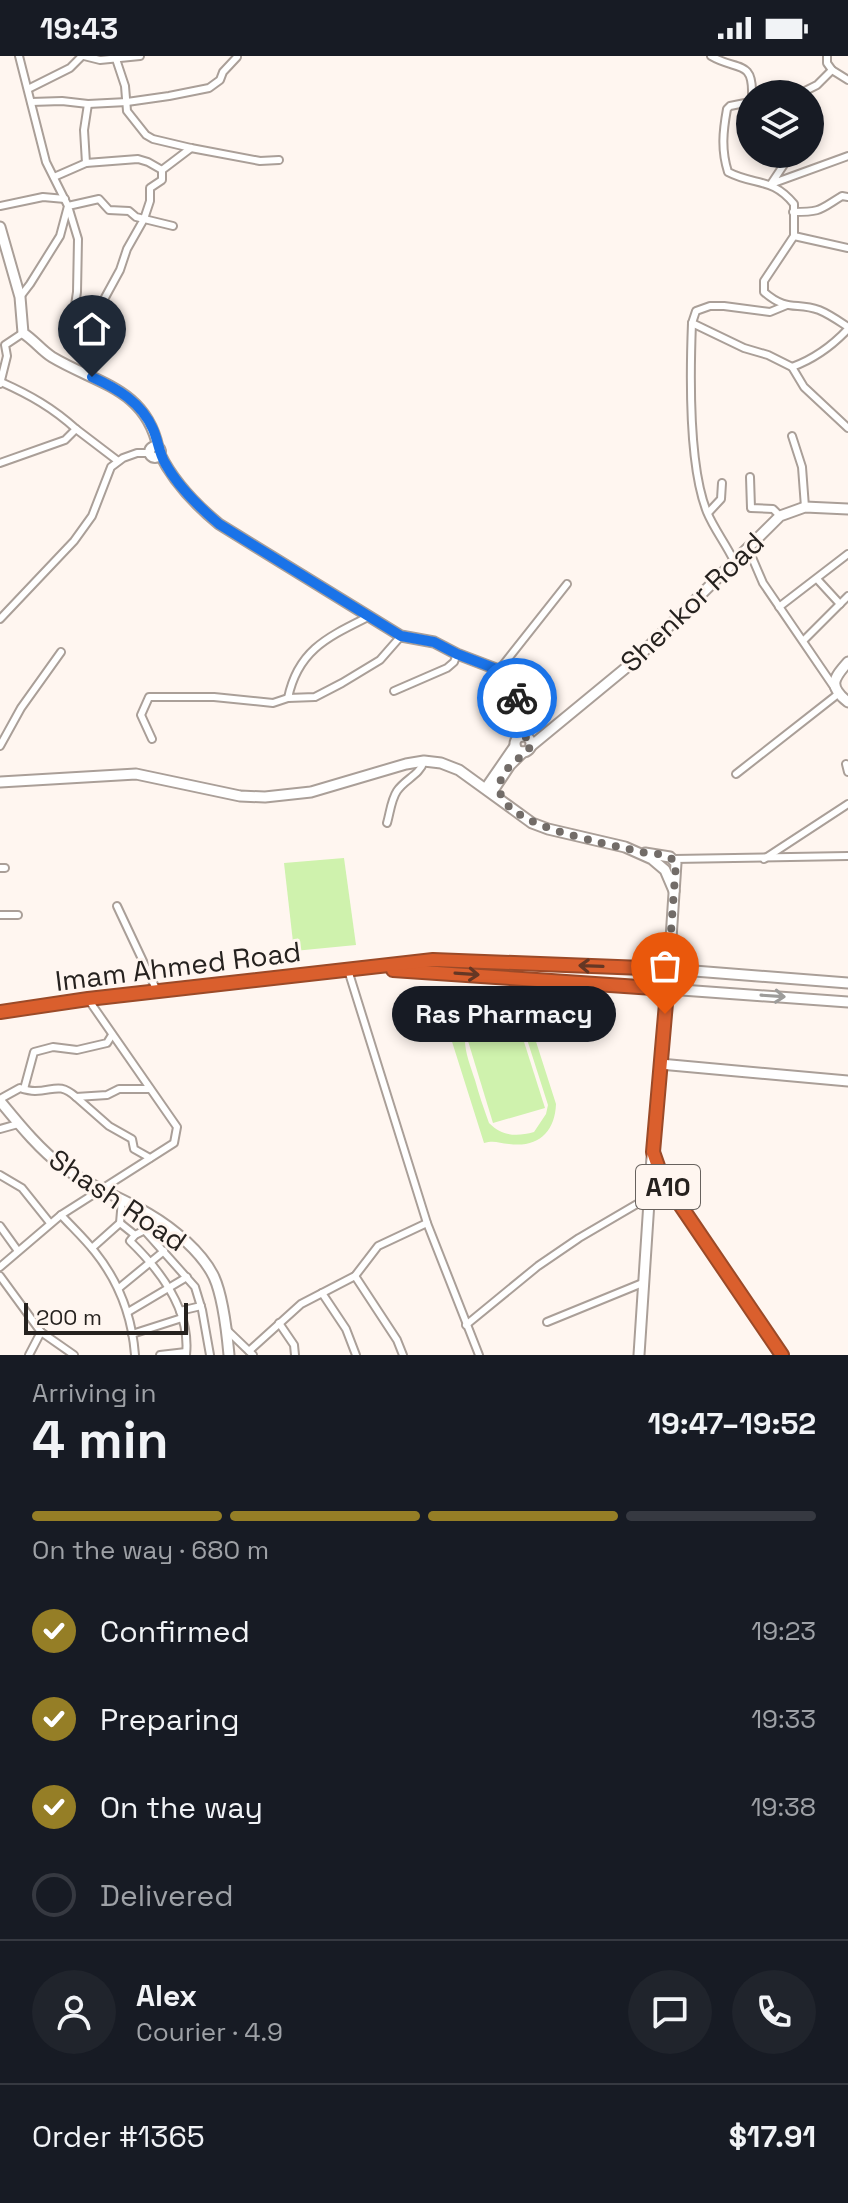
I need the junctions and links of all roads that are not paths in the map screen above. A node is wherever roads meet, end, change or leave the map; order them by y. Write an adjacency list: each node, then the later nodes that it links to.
1 (19, 56): 12 (street)
2 (83, 56): 7 (street); 12 (street)
3 (140, 56): 7 (street)
4 (711, 56): 9 (street)
5 (827, 56): 8 (street)
6 (237, 57): 14 (street)
7 (116, 59): 14 (street)
8 (832, 70): 10 (street); 11 (street)
9 (753, 80)
10 (822, 80)
11 (848, 80)
12 (28, 89): 13 (street)
13 (31, 102): 15 (street); 23 (street)
14 (127, 102): 15 (street); 17 (street)
15 (88, 104): 20 (street)
16 (736, 105): 24 (street)
17 (191, 148): 19 (street); 22 (street)
18 (848, 156): 24 (street)
19 (279, 160)
20 (86, 163): 22 (street); 23 (street)
21 (782, 168): 24 (street)
22 (162, 170): 29 (street)
23 (54, 177): 26 (street)
24 (771, 184): 28 (street)
25 (848, 197): 28 (street)
26 (66, 202): 27 (street); 29 (street); 29 (street); 34 (street)
27 (0, 206)
28 (793, 212): 32 (street)
29 (144, 219): 30 (street)
30 (173, 226)
31 (0, 227): 34 (main road)
32 (794, 236): 33 (street); 35 (street)
33 (848, 248)
34 (20, 297): 40 (main road)
35 (788, 305): 36 (street); 38 (street)
36 (833, 317): 37 (street); 39 (street)
37 (848, 318)
38 (692, 323): 41 (street); 53 (street)
39 (848, 328): 41 (street)
40 (23, 333): 42 (street); 46 (main road)
41 (792, 367): 43 (street)
42 (0, 383): 44 (street)
43 (848, 428)
44 (76, 429): 47 (street); 48 (street)
45 (792, 436): 51 (street)
46 (155, 449): 47 (street); 63 (main road)
47 (118, 461): 64 (street)
48 (0, 463)
49 (750, 477): 54 (street)
50 (722, 483): 53 (street)
51 (805, 507): 52 (main road, Shenkor Road); 54 (main road, Shenkor Road)
52 (848, 509)
53 (708, 513): 57 (street)
54 (780, 516): 55 (main road, Shenkor Road)
55 (748, 548): 57 (main road, Shenkor Road); 62 (street)
56 (848, 554): 58 (street)
57 (734, 561): 76 (main road, Shenkor Road)
58 (817, 579): 61 (street); 62 (street)
59 (567, 584): 70 (street)
60 (848, 596): 61 (street)
61 (840, 604): 66 (street)
62 (779, 607): 66 (street)
63 (368, 617): 65 (main road); 73 (street)
64 (0, 619)
65 (401, 636): 68 (main road); 73 (street)
66 (804, 640): 71 (street)
67 (61, 652): 77 (street)
68 (457, 654): 70 (main road); 72 (street)
69 (848, 662): 71 (main road)
70 (499, 670): 76 (main road)
71 (836, 690): 74 (main road); 79 (street)
72 (394, 691)
73 (288, 698): 75 (street)
74 (848, 702)
75 (152, 739)
76 (524, 744): 80 (main road)
77 (0, 746)
78 (424, 761): 81 (main road); 82 (main road); 86 (street)
79 (736, 774)
80 (498, 777): 81 (main road); 83 (main road); 84 (main road)
81 (476, 781): 83 (main road)
82 (0, 782)
83 (489, 790): 84 (main road)
84 (503, 802): 87 (main road)
85 (848, 804): 90 (street)
86 (387, 823)
87 (638, 852): 89 (main road); 91 (main road)
88 (848, 856): 90 (street)
89 (674, 859): 90 (street); 91 (main road)
90 (764, 859)
91 (674, 891): 96 (main road)
92 (117, 906): 101 (street)
93 (0, 915): 94 (street)
94 (18, 915)
95 (355, 969): 96 (highway, Imam Ahmed Road, one-way to 95); 100 (highway, Imam Ahmed Road, one-way to 100); 101 (highway, Imam Ahmed Road); 128 (street)
96 (669, 969): 97 (main road); 100 (highway, A10)
97 (722, 973): 98 (main road); 102 (main road)
98 (806, 979): 99 (main road); 104 (main road)
99 (848, 983)
100 (668, 989): 102 (main road); 108 (highway, A10)
101 (157, 991): 103 (highway, Imam Ahmed Road)
102 (721, 992): 104 (main road, one-way to 104)
103 (88, 999): 106 (highway, Imam Ahmed Road); 107 (street)
104 (805, 999): 105 (main road)
105 (848, 1002)
106 (0, 1012)
107 (112, 1035): 110 (street); 111 (street)
108 (660, 1064): 109 (main road); 116 (highway, A10)
109 (848, 1081)
110 (24, 1089): 112 (street); 113 (street)
111 (150, 1089): 112 (street); 117 (street)
112 (76, 1097): 117 (street)
113 (0, 1100): 114 (main road, Shash Road)
114 (18, 1124): 115 (street); 121 (main road, Shash Road)
115 (0, 1129)
116 (653, 1152): 119 (main road); 120 (highway, A10)
117 (150, 1158): 121 (street)
118 (0, 1175): 126 (street)
119 (650, 1183): 120 (highway); 122 (main road)
120 (667, 1184): 122 (street); 168 (highway, A10)
121 (99, 1190): 123 (main road, Shash Road); 125 (street)
122 (649, 1197): 140 (main road); 149 (street)
123 (122, 1200): 124 (main road, Shash Road); 127 (street)
124 (149, 1214): 130 (street); 150 (main road, Shash Road)
125 (61, 1215): 126 (street); 132 (street)
126 (50, 1223): 133 (street)
127 (120, 1223): 131 (street); 132 (street)
128 (427, 1223): 138 (street); 149 (street)
129 (0, 1226): 133 (street)
130 (147, 1229): 131 (street); 134 (street)
131 (135, 1235): 135 (street)
132 (92, 1248): 142 (street)
133 (18, 1251): 136 (street)
134 (164, 1251): 135 (street); 139 (street)
135 (152, 1262): 141 (street); 142 (street)
136 (0, 1267)
137 (0, 1276): 151 (street)
138 (355, 1276): 143 (street); 165 (street)
139 (187, 1277): 141 (street); 144 (street)
140 (645, 1282): 147 (street); 167 (main road)
141 (168, 1287): 145 (street); 146 (street)
142 (119, 1288): 145 (street)
143 (322, 1293): 148 (street); 164 (street)
144 (201, 1306): 146 (street); 153 (street)
145 (128, 1312): 152 (street)
146 (181, 1314): 152 (street); 154 (street)
147 (547, 1322)
148 (279, 1323): 155 (street); 163 (street)
149 (466, 1325): 166 (street)
150 (227, 1330): 155 (street); 162 (main road, Shash Road)
151 (41, 1332): 157 (street); 158 (street)
152 (132, 1334): 159 (street)
153 (207, 1335): 154 (street); 161 (street)
154 (188, 1338): 156 (street)
155 (251, 1353)
156 (186, 1354): 160 (street)
157 (29, 1355)
158 (74, 1355)
159 (135, 1355)
160 (160, 1355)
161 (210, 1355)
162 (229, 1355)
163 (295, 1355)
164 (356, 1355)
165 (403, 1355)
166 (479, 1355)
167 (639, 1355)
168 (782, 1355)

